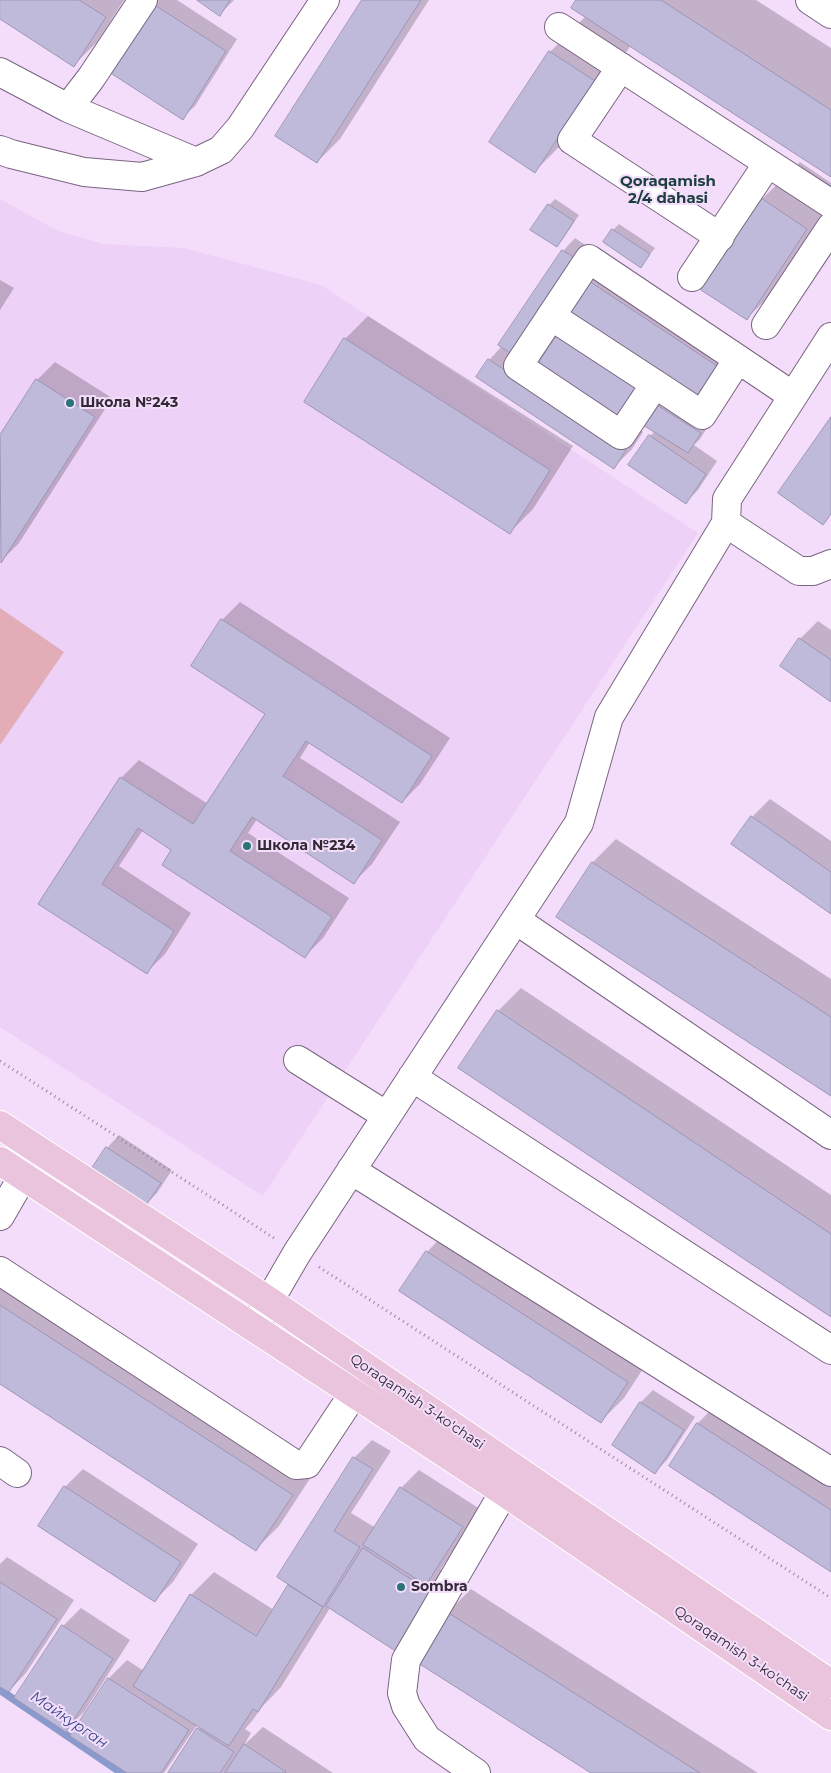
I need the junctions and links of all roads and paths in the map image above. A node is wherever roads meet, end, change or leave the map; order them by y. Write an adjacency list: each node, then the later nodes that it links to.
1 (325, 0): 10 (lane)
2 (810, 0): 4 (lane)
3 (132, 4): 8 (lane)
4 (831, 14)
5 (559, 27): 6 (lane)
6 (621, 67): 11 (lane); 14 (lane)
7 (0, 72): 8 (lane)
8 (68, 108): 10 (lane)
9 (0, 150): 10 (lane)
10 (196, 162)
11 (768, 163): 12 (lane); 14 (lane)
12 (831, 204)
13 (831, 227): 17 (lane)
14 (720, 237): 15 (lane)
15 (692, 277)
16 (552, 316): 19 (lane); 20 (lane); 20 (lane)
17 (766, 326)
18 (831, 337): 21 (lane)
19 (738, 360): 20 (lane); 21 (lane)
20 (655, 384)
21 (793, 396): 22 (lane)
22 (726, 523): 23 (lane); 24 (lane)
23 (831, 564)
24 (516, 920): 27 (lane); 30 (lane)
25 (298, 1060): 28 (lane)
26 (0, 1061): 35 (path)
27 (412, 1077): 28 (lane); 39 (lane)
28 (387, 1116): 32 (lane)
29 (0, 1125): 37 (main road, Qoraqamish 3-ko'chasi)
30 (831, 1135)
31 (0, 1161): 33 (main road, Qoraqamish 3-ko'chasi)
32 (352, 1170): 35 (lane); 41 (lane)
33 (23, 1176): 34 (lane); 38 (main road, Qoraqamish 3-ko'chasi)
34 (0, 1216)
35 (297, 1253): 37 (lane); 43 (path)
36 (0, 1271): 40 (lane)
37 (269, 1302): 38 (lane); 44 (main road, Qoraqamish 3-ko'chasi)
38 (254, 1327): 40 (main road, Qoraqamish 3-ko'chasi)
39 (831, 1350)
40 (354, 1393): 42 (main road, Qoraqamish 3-ko'chasi)
41 (831, 1472)
42 (504, 1492): 45 (main road, Qoraqamish 3-ko'chasi); 46 (lane)
43 (831, 1598)
44 (831, 1684)
45 (831, 1716)
46 (476, 1773)

